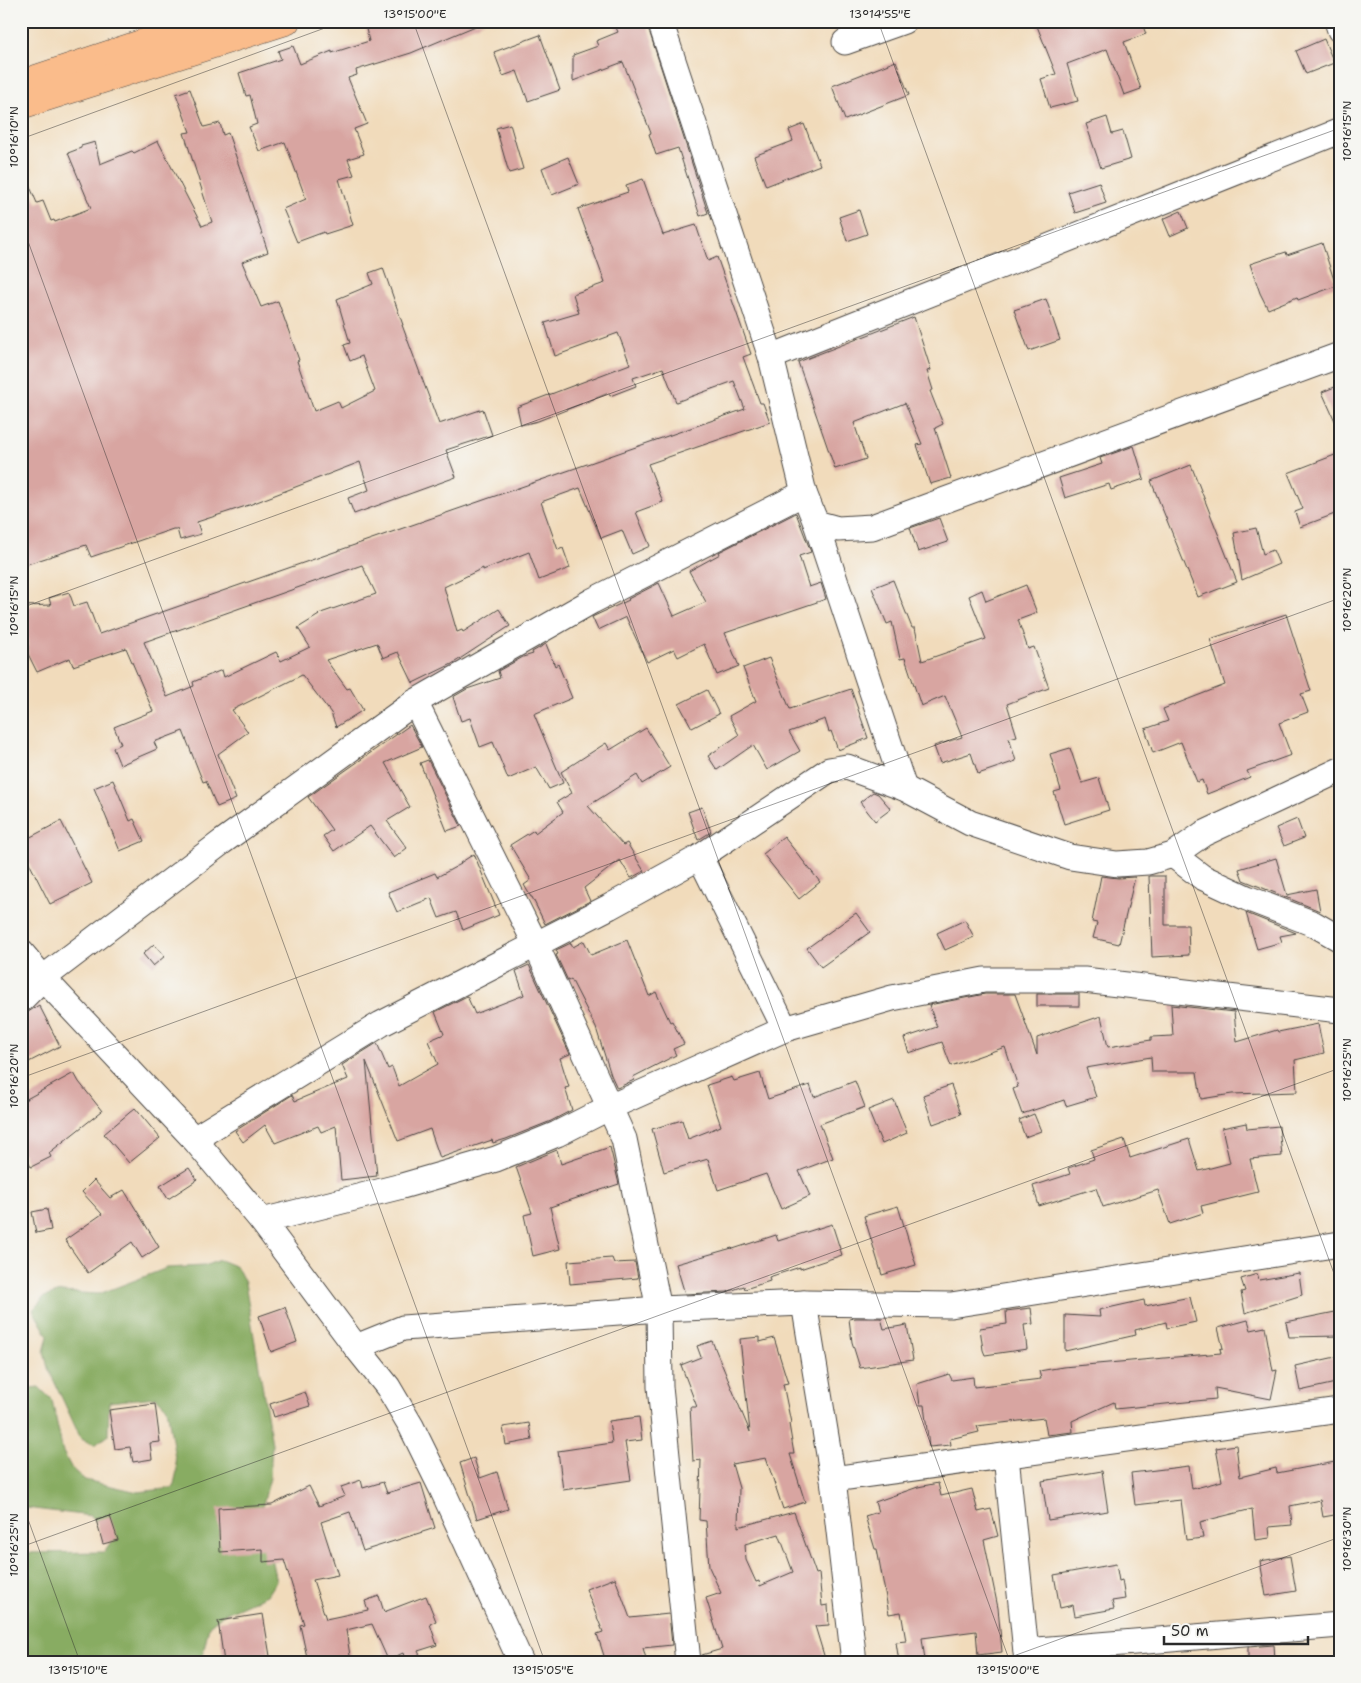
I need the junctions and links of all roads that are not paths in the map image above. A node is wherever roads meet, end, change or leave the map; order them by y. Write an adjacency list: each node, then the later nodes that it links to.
1 (210, 21): 8 (main road)
2 (660, 21): 12 (street)
3 (904, 21): 7 (street)
4 (1336, 21): 6 (street)
5 (277, 23): 9 (main road)
6 (1340, 30)
7 (845, 42)
8 (21, 84)
9 (21, 105)
10 (1340, 131): 12 (street)
11 (1340, 355): 14 (street)
12 (771, 357): 13 (street)
13 (804, 494): 14 (street); 15 (street)
14 (816, 523): 17 (street)
15 (415, 702): 21 (street); 23 (street)
16 (1340, 770): 18 (street)
17 (904, 788): 18 (street); 19 (street)
18 (1173, 855): 20 (street)
19 (700, 857): 21 (street); 26 (street)
20 (1340, 938)
21 (536, 945): 27 (street); 28 (street)
22 (21, 952): 23 (street)
23 (43, 978): 24 (street); 28 (street)
24 (21, 1000)
25 (1340, 1010): 26 (street)
26 (785, 1029): 27 (street)
27 (610, 1108): 29 (street); 32 (street)
28 (194, 1139): 29 (street)
29 (262, 1221): 33 (street)
30 (1340, 1244): 31 (street)
31 (804, 1303): 32 (street); 36 (street)
32 (660, 1309): 33 (street); 40 (street)
33 (356, 1347): 39 (street)
34 (1340, 1410): 35 (street)
35 (1006, 1456): 36 (street); 38 (street)
36 (833, 1479): 41 (street)
37 (1340, 1625): 38 (street)
38 (1026, 1657)
39 (521, 1662)
40 (688, 1662)
41 (854, 1662)

